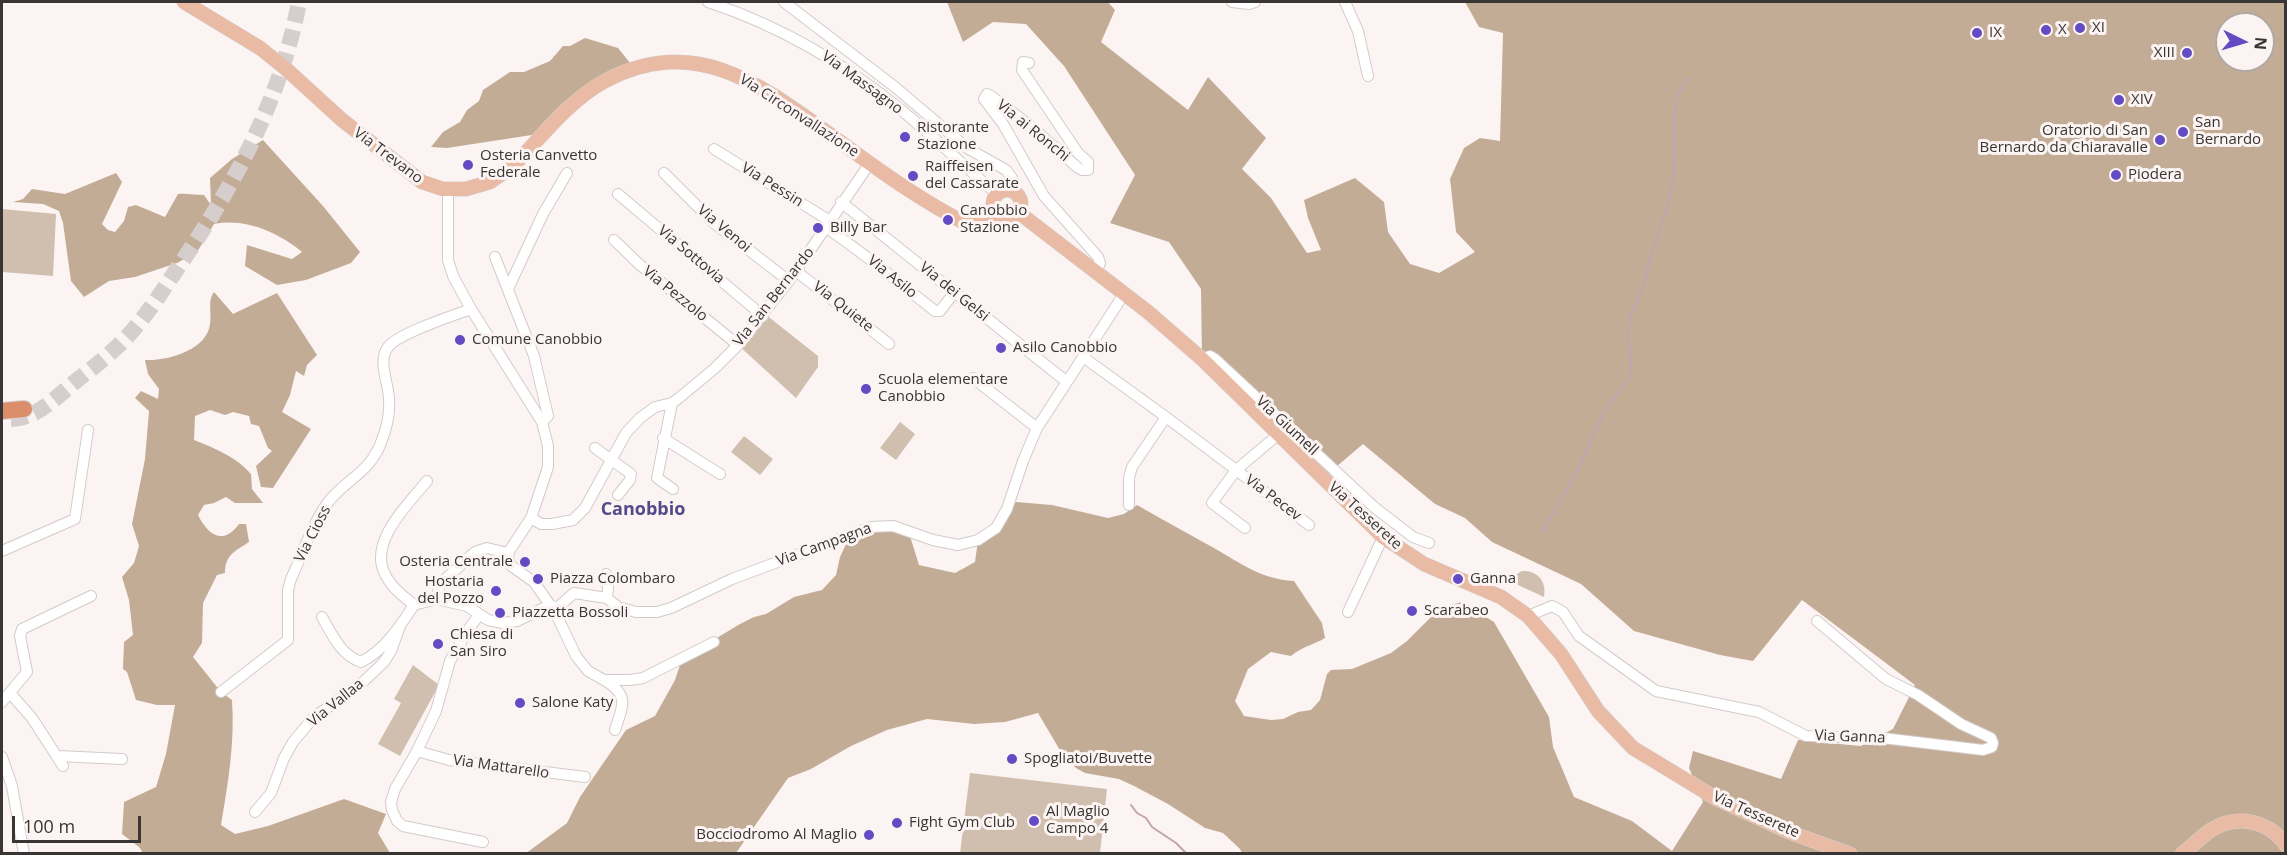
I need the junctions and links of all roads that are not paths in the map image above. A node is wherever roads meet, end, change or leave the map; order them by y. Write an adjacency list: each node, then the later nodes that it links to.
1 (184, 2): 13 (main road, Via Trevano)
2 (708, 2): 16 (street, Via Massagno)
3 (784, 2): 14 (street)
4 (1232, 2): 5 (street)
5 (1255, 2)
6 (1346, 2): 8 (street)
7 (1029, 63): 24 (street, Via ai Ronchi)
8 (1368, 76)
9 (714, 149): 20 (street, Via Pessin)
10 (870, 163): 13 (main road, Via Circonvallazione); 17 (street, Via San Bernardo); 19 (main road)
11 (567, 173): 26 (street)
12 (664, 173): 25 (street, Via Venoi)
13 (448, 190): 29 (street)
14 (1011, 190): 16 (main road); 18 (main road)
15 (618, 194): 30 (street, Via Sottovia)
16 (997, 194): 19 (main road)
17 (841, 202): 20 (street, Via San Bernardo); 27 (street, Via dei Gelsi)
18 (1018, 212): 19 (main road); 24 (main road, Via Tesserete)
19 (998, 215)
20 (828, 224): 23 (street, Via San Bernardo); 27 (street, Via Asilo)
21 (614, 240): 32 (street, Via Pezzolo)
22 (495, 257): 26 (street)
23 (796, 271): 25 (street, Via San Bernardo); 31 (street, Via Quiete)
24 (1096, 272): 28 (main road, Via Tesserete)
25 (789, 281): 30 (street, Via San Bernardo)
26 (508, 289): 39 (street)
27 (954, 293): 36 (street, Via dei Gelsi)
28 (1124, 294): 33 (street, Via Campagna); 34 (main road, Via Tesserete)
29 (471, 309): 39 (street); 73 (street, Via Cioss)
30 (763, 316): 32 (street, Via San Bernardo)
31 (889, 344)
32 (738, 345): 37 (street, Via San Bernardo)
33 (1083, 357): 36 (street, Via Campagna); 38 (street)
34 (1202, 359): 42 (main road, Via Tesserete); 56 (street, Via Giumell)
35 (973, 378): 40 (street)
36 (1067, 382): 40 (street, Via Campagna)
37 (672, 403): 43 (street); 45 (street, Via San Bernardo)
38 (1166, 417): 46 (street, Via Pecev); 51 (street)
39 (542, 422): 52 (street)
40 (1036, 428): 61 (street, Via Campagna)
41 (88, 430): 57 (street)
42 (1279, 434): 46 (street, Via Pecev); 55 (main road, Via Tesserete)
43 (663, 438): 47 (street); 49 (street)
44 (596, 448): 45 (street)
45 (612, 460): 50 (street); 52 (street, Via San Bernardo)
46 (1236, 470): 53 (street, Via Pecev); 54 (street, Via Pecev)
47 (720, 474)
48 (427, 481): 63 (street)
49 (673, 489)
50 (618, 495)
51 (1129, 505)
52 (531, 520): 58 (street)
53 (1309, 525)
54 (1245, 528)
55 (1383, 537): 65 (street); 66 (main road, Via Tesserete)
56 (1429, 543)
57 (2, 552)
58 (508, 554): 62 (street); 64 (street)
59 (606, 574): 61 (street)
60 (91, 596): 74 (street)
61 (607, 598): 64 (street, Via Campagna)
62 (436, 599): 63 (street); 68 (street)
63 (414, 604): 70 (street)
64 (554, 607): 68 (street); 72 (street)
65 (1348, 612)
66 (1528, 615): 69 (street, Via Ganna); 85 (main road, Via Tesserete)
67 (322, 617): 70 (street)
68 (483, 618): 77 (street)
69 (1817, 621)
70 (400, 626): 81 (street, Via Vallaa)
71 (714, 642): 72 (street)
72 (604, 680): 76 (street)
73 (221, 692)
74 (10, 693): 75 (street); 79 (street)
75 (2, 702)
76 (615, 730)
77 (417, 751): 80 (street, Via Mattarello); 82 (street)
78 (2, 757): 84 (street)
79 (122, 759)
80 (585, 777)
81 (255, 812)
82 (483, 842)
83 (2286, 845): 86 (main road)
84 (24, 854)
85 (1850, 854)
86 (2182, 854)

